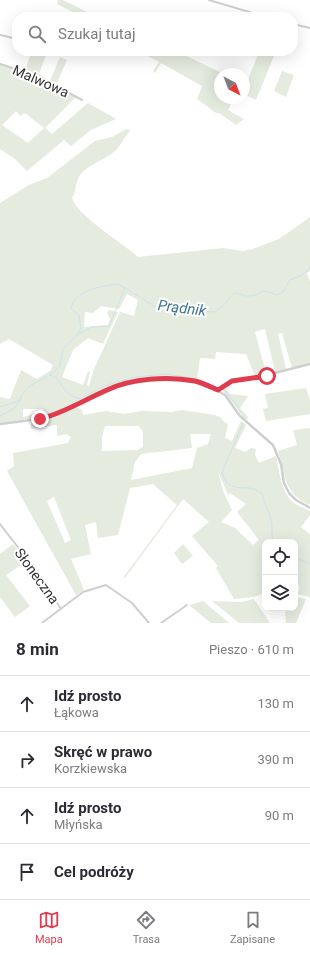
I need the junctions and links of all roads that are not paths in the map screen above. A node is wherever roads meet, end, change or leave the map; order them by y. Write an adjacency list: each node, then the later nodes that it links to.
1 (209, 0): 2 (street)
2 (249, 12)
3 (298, 25): 4 (street)
4 (310, 28)
5 (0, 35): 6 (street)
6 (12, 38)
7 (0, 64): 8 (street, Malwowa)
8 (82, 100)
9 (310, 364): 10 (street)
10 (218, 390): 11 (street); 12 (street)
11 (0, 424)
12 (310, 508)
13 (0, 524): 15 (street, Słoneczna)
14 (187, 605): 18 (street)
15 (61, 608): 16 (street); 17 (street)
16 (42, 623)
17 (149, 623)
18 (161, 623)

